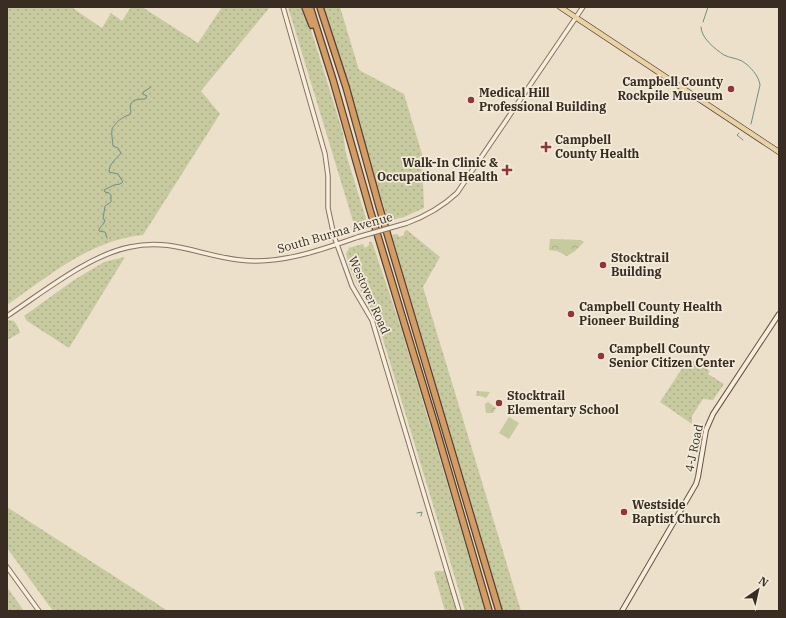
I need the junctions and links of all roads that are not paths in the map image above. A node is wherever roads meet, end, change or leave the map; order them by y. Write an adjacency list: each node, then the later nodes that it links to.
1 (283, 7): 10 (street, Westover Road)
2 (305, 7): 8 (highway)
3 (310, 7): 8 (highway)
4 (320, 7): 17 (highway)
5 (560, 7): 7 (main road)
6 (583, 7): 7 (street, South Burma Avenue)
7 (576, 17): 9 (main road); 10 (street, South Burma Avenue, bridge)
8 (333, 80): 16 (highway)
9 (779, 152)
10 (337, 244): 12 (street, South Burma Avenue); 15 (street, Westover Road)
11 (779, 314): 18 (main road, 4-J Road)
12 (7, 316)
13 (7, 567): 14 (street)
14 (39, 611)
15 (459, 611)
16 (489, 611)
17 (499, 611)
18 (622, 611)

